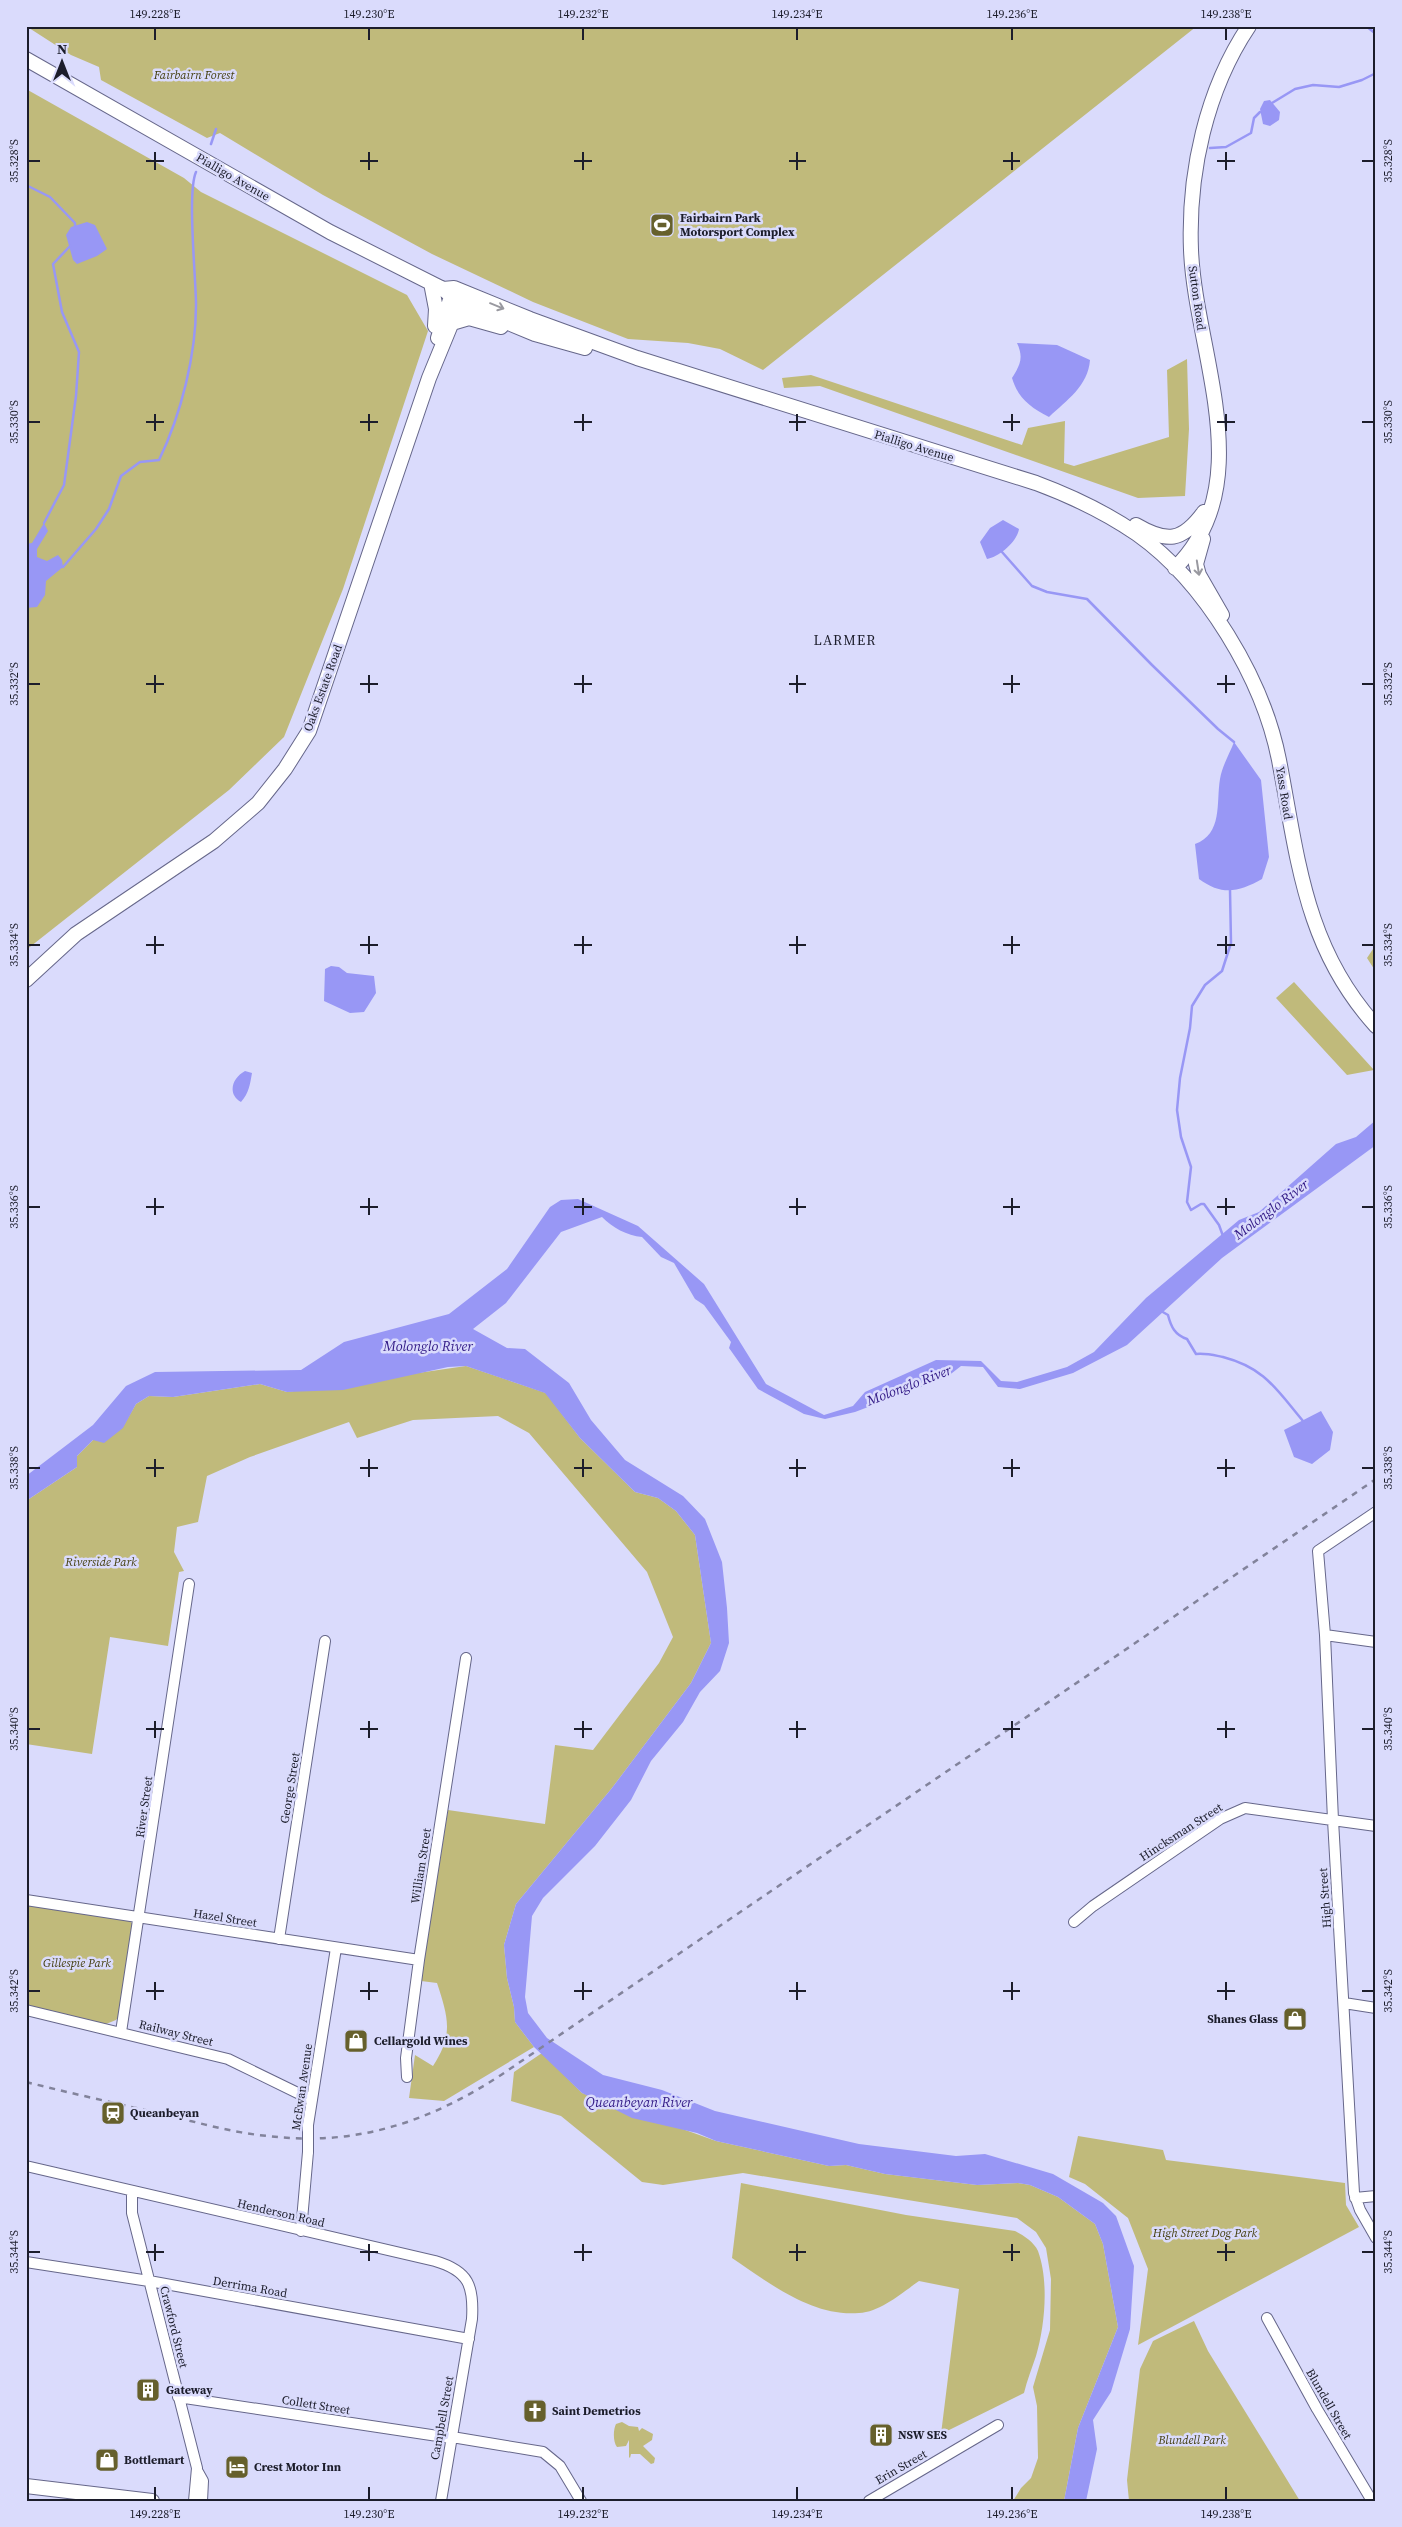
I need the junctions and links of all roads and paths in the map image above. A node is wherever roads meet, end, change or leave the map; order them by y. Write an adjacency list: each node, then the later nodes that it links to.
1 (1249, 26): 8 (main road, Sutton Road)
2 (26, 59): 3 (main road, Pialligo Avenue)
3 (450, 292): 4 (main road, Oaks Estate Road); 5 (main road, Pialligo Avenue); 6 (main road, Pialligo Avenue, one-way to 6); 7 (main road, Oaks Estate Road); 7 (main road)
4 (452, 323): 5 (main road); 7 (main road, Oaks Estate Road)
5 (536, 334): 6 (main road, Pialligo Avenue)
6 (637, 358): 9 (main road, Pialligo Avenue)
7 (433, 365): 13 (main road, Oaks Estate Road)
8 (1215, 498): 9 (main road); 10 (main road, Sutton Road)
9 (1076, 499): 11 (main road, Pialligo Avenue)
10 (1207, 521): 11 (main road, Sutton Road); 12 (main road, one-way to 12)
11 (1175, 568): 12 (main road, Yass Road)
12 (1234, 645): 14 (main road, Yass Road)
13 (26, 980)
14 (1376, 1026)
15 (1376, 1512): 17 (street, High Street)
16 (189, 1584): 24 (street, River Street)
17 (1325, 1635): 19 (street); 21 (street, High Street)
18 (325, 1641): 26 (street, George Street)
19 (1376, 1642)
20 (466, 1658): 28 (street, William Street)
21 (1333, 1820): 22 (street, Hincksman Street); 25 (street, Hincksman Street); 29 (street, High Street)
22 (1376, 1826)
23 (26, 1900): 24 (street, Hazel Street)
24 (140, 1918): 26 (street, Hazel Street); 32 (street, River Street)
25 (1074, 1922)
26 (279, 1939): 27 (street, Hazel Street)
27 (336, 1948): 28 (street, Hazel Street); 34 (street, McEwan Avenue)
28 (419, 1960): 33 (street, William Street)
29 (1344, 2004): 30 (street); 38 (street, High Street)
30 (1376, 2008)
31 (26, 2010): 32 (street, Railway Street)
32 (121, 2032): 34 (street, Railway Street)
33 (407, 2077)
34 (312, 2100): 40 (street, McEwan Avenue, bridge)
35 (26, 2166): 36 (street, Henderson Road)
36 (132, 2192): 40 (street, Henderson Road); 43 (street, Crawford Street)
37 (1376, 2196): 38 (street)
38 (1355, 2198): 41 (street, High Street)
39 (1376, 2222): 41 (street)
40 (301, 2231): 45 (street, Henderson Road)
41 (1376, 2238)
42 (26, 2262): 43 (street, Derrima Road)
43 (149, 2281): 45 (street, Derrima Road); 46 (street, Crawford Street)
44 (1267, 2318): 60 (street, Blundell Street)
45 (469, 2339): 48 (street, Campbell Street)
46 (178, 2397): 48 (street, Collett Street); 49 (street, Crawford Street)
47 (998, 2425): 52 (street, Erin Street)
48 (452, 2437): 57 (street, Campbell Street); 58 (street, Collett Street)
49 (197, 2468): 55 (street, Crawford Street); 56 (street, Crawford Street)
50 (26, 2486): 53 (main road)
51 (26, 2492): 53 (main road)
52 (887, 2496): 59 (street, Erin Street)
53 (98, 2499): 54 (main road)
54 (152, 2501)
55 (194, 2501)
56 (202, 2501)
57 (441, 2501)
58 (581, 2501)
59 (869, 2501)
60 (1372, 2501)

